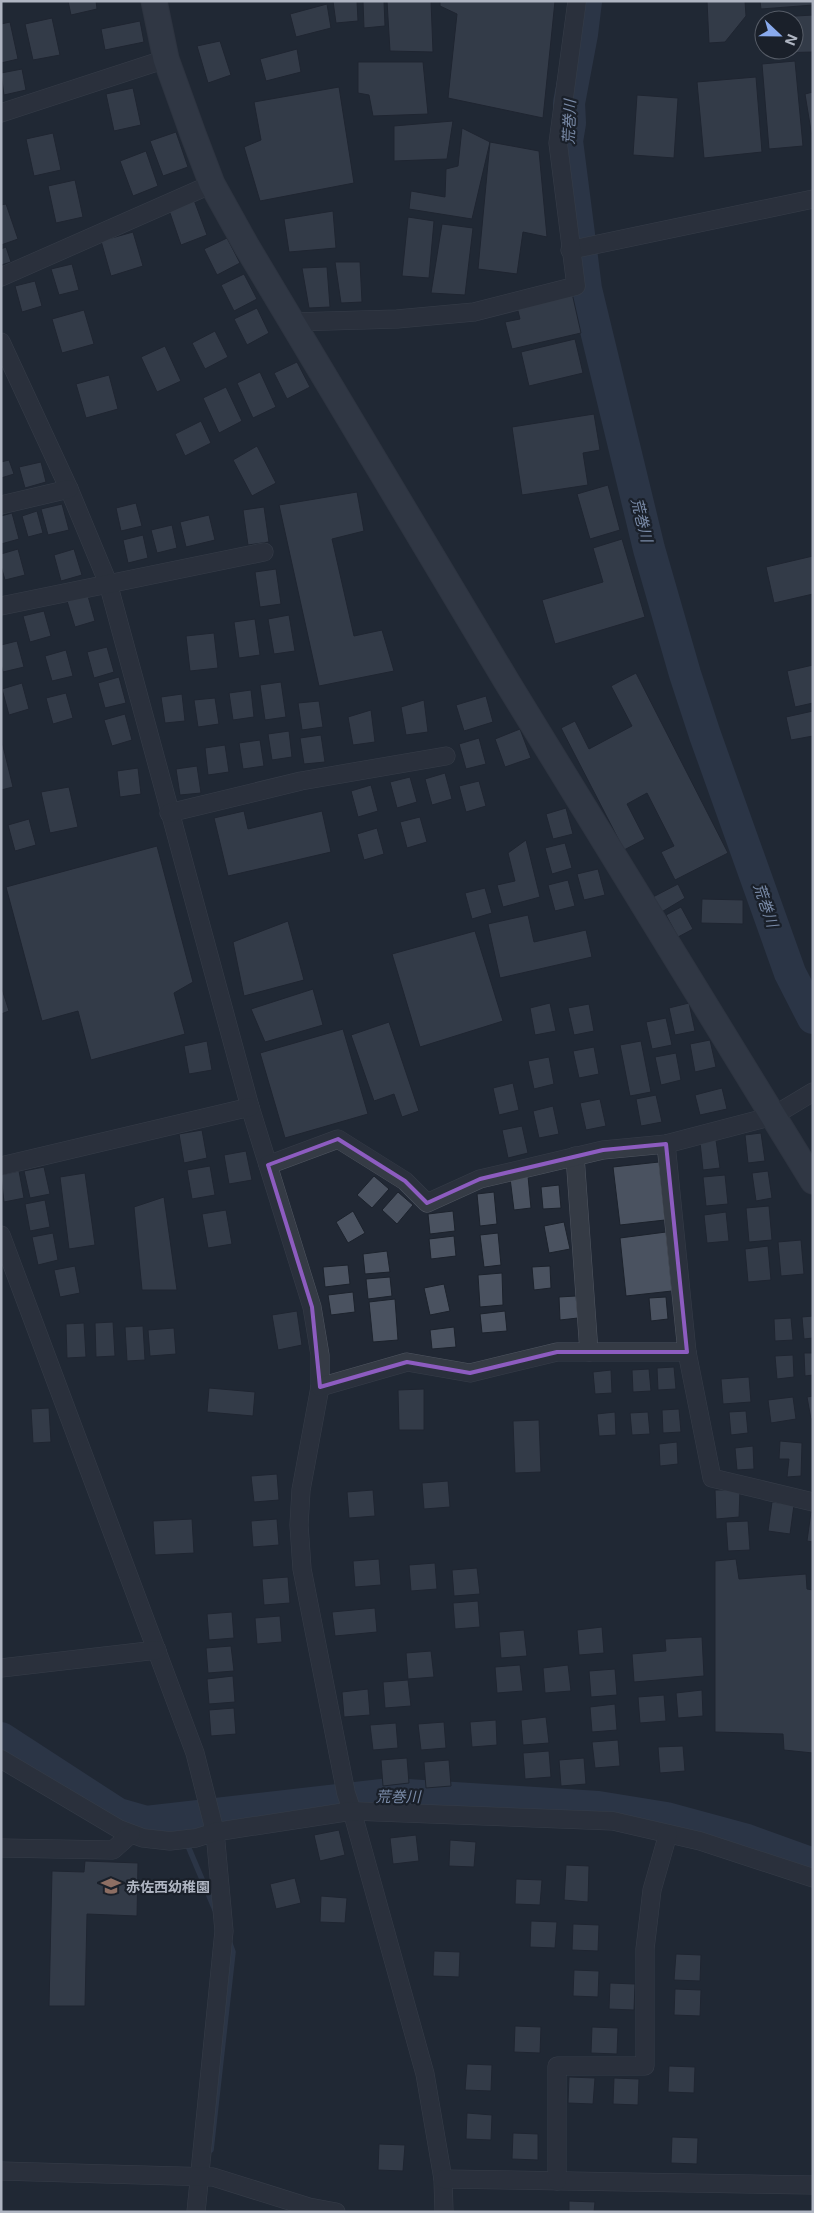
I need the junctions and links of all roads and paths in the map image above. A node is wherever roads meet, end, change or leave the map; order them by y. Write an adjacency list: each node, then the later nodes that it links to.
1 (154, 1): 3 (street)
2 (577, 1): 7 (street)
3 (166, 59): 4 (street); 5 (street)
4 (1, 113)
5 (212, 184): 8 (street); 9 (street)
6 (813, 199): 7 (street)
7 (570, 250): 9 (street)
8 (1, 277)
9 (293, 322): 20 (street)
10 (1, 342): 11 (street)
11 (69, 490): 12 (street); 14 (street)
12 (1, 504)
13 (264, 552): 14 (street)
14 (108, 584): 15 (street); 17 (street)
15 (1, 606)
16 (446, 756): 17 (street)
17 (169, 813): 19 (street)
18 (813, 1092): 20 (street)
19 (250, 1107): 23 (street); 24 (street)
20 (773, 1116): 21 (street); 25 (street)
21 (666, 1144): 22 (street); 28 (street)
22 (575, 1156): 23 (street); 27 (street)
23 (268, 1164): 29 (street)
24 (1, 1166)
25 (813, 1181)
26 (1, 1235): 31 (street)
27 (589, 1352): 28 (street); 29 (street)
28 (687, 1352): 30 (street)
29 (320, 1387): 34 (street)
30 (813, 1502)
31 (156, 1650): 32 (street); 35 (street)
32 (1, 1668)
33 (1, 1759): 36 (street)
34 (349, 1803): 35 (street); 37 (street); 42 (street)
35 (215, 1832): 36 (street); 41 (street)
36 (131, 1834): 38 (street)
37 (668, 1834): 39 (street); 43 (street)
38 (1, 1848)
39 (813, 1878)
40 (1, 2171): 41 (street)
41 (199, 2178): 45 (street); 46 (street)
42 (442, 2179): 43 (street); 47 (street)
43 (557, 2181): 44 (street)
44 (813, 2186)
45 (196, 2212)
46 (336, 2212)
47 (444, 2212)

